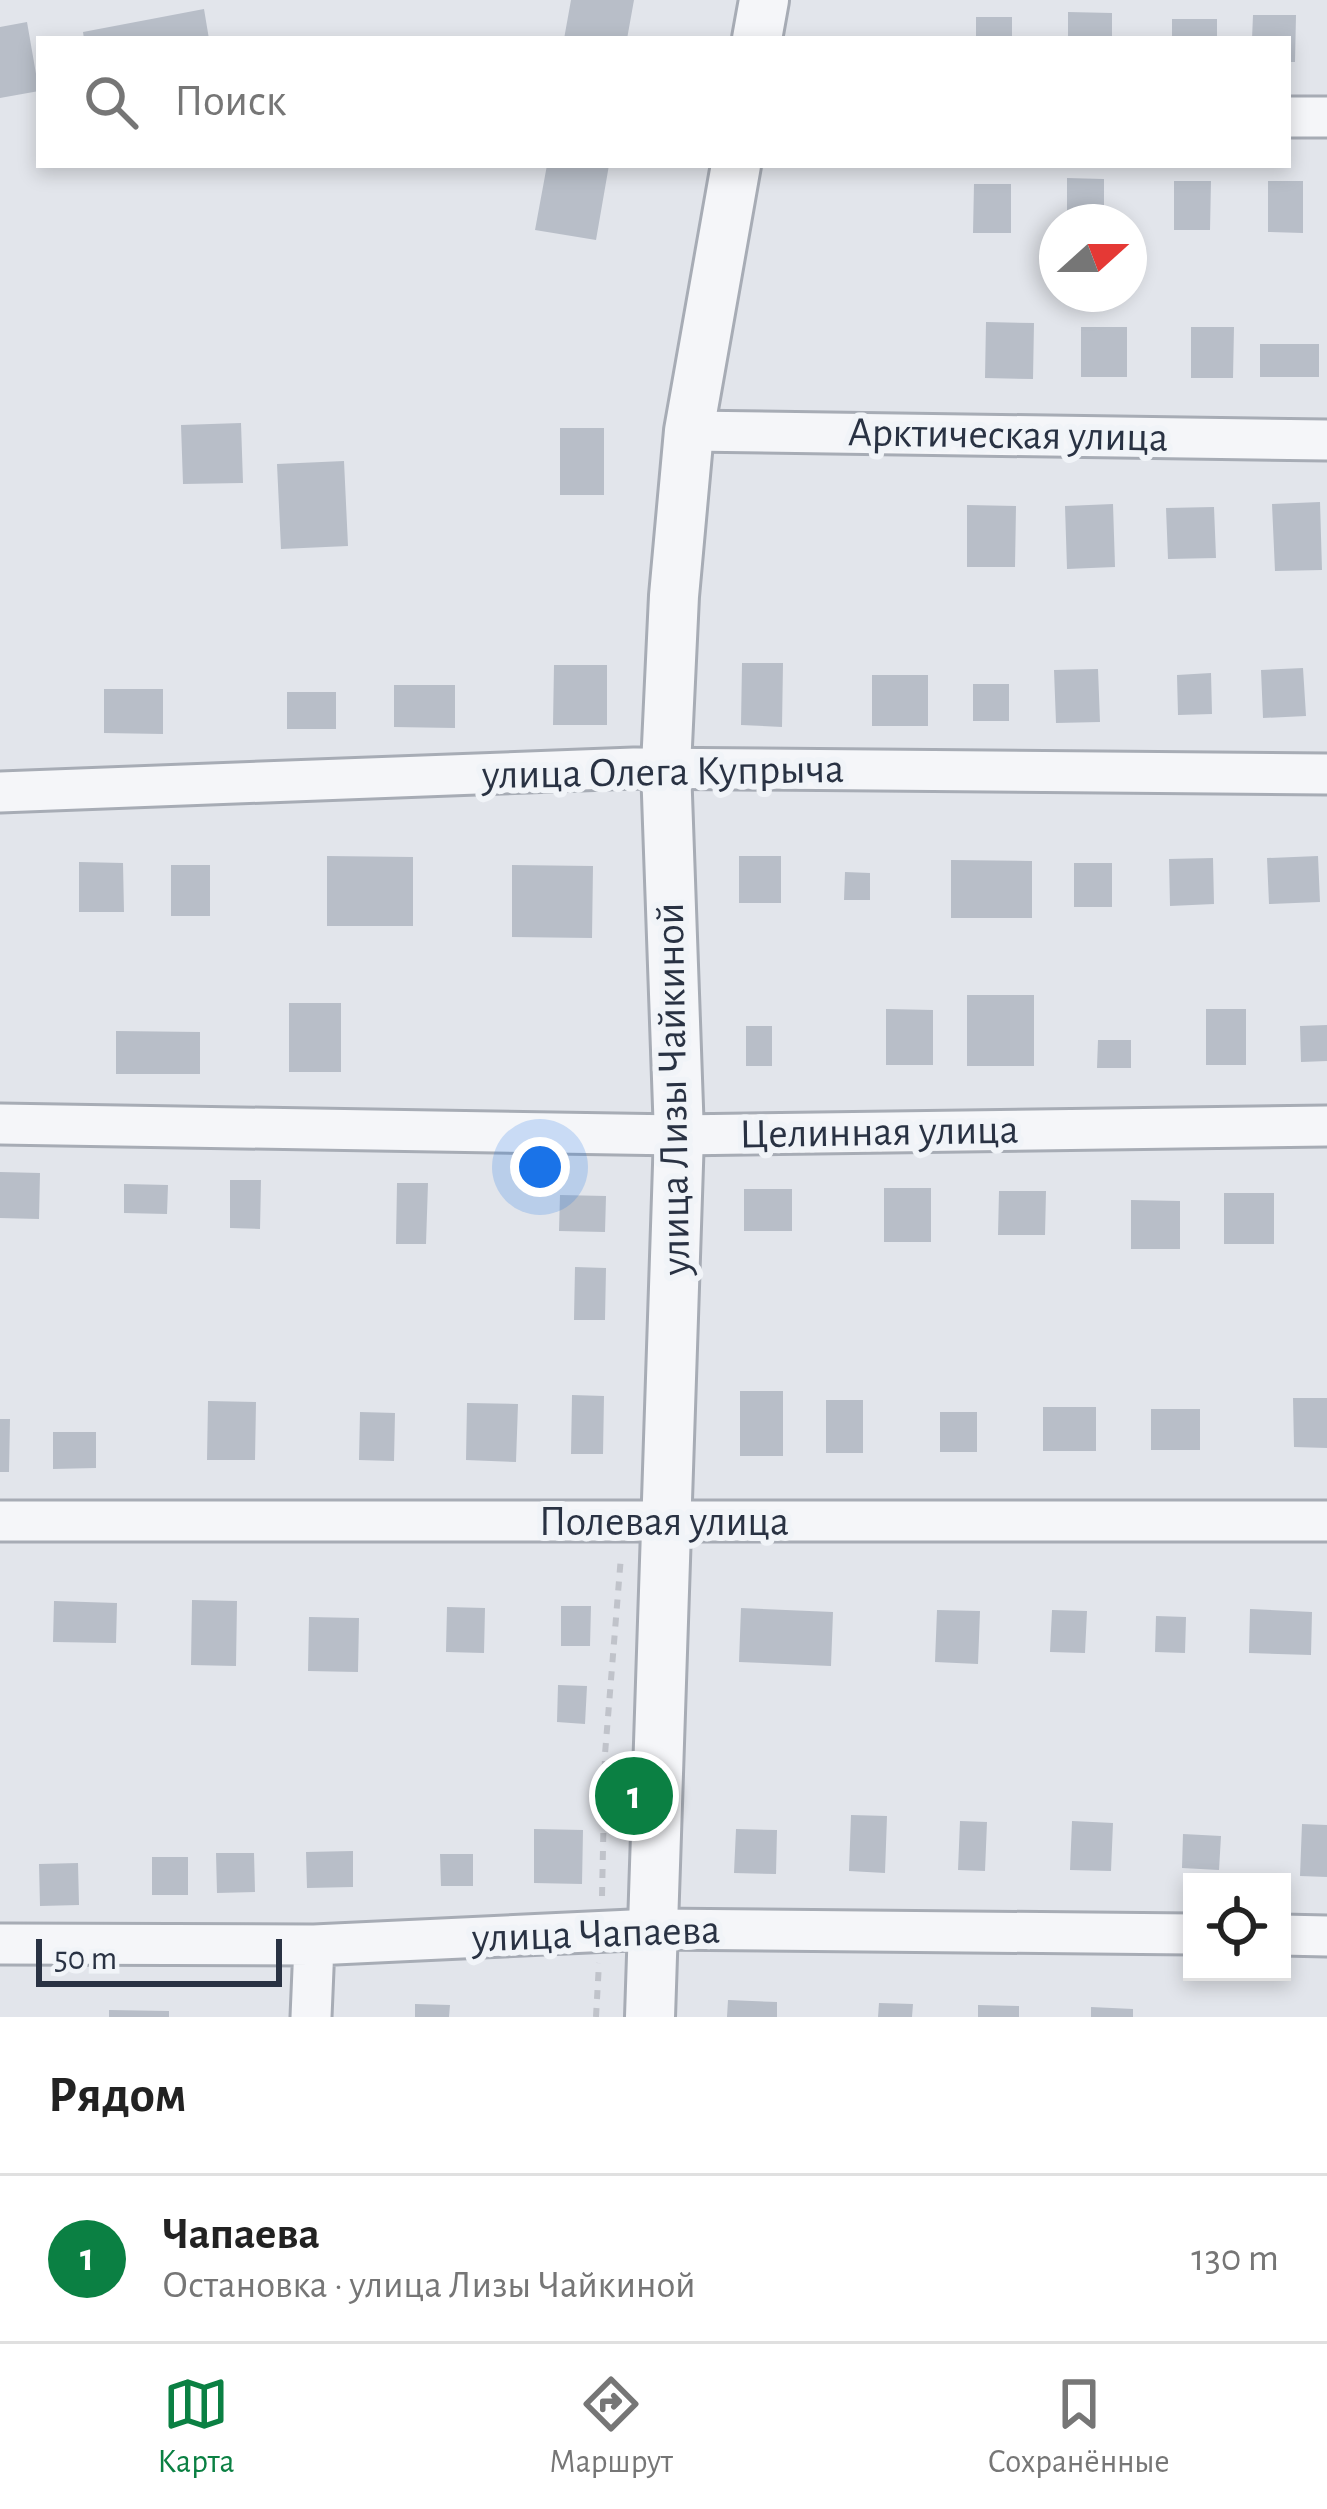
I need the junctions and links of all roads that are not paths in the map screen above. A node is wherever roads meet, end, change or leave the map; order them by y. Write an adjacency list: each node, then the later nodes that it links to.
1 (764, 0): 2 (street)
2 (758, 36)
3 (1291, 117): 4 (street)
4 (1327, 117)
5 (735, 168): 6 (street, улица Лизы Чайкиной)
6 (689, 430): 7 (street, Арктическая улица); 8 (street, улица Лизы Чайкиной)
7 (1327, 440)
8 (666, 767): 9 (street, улица Олега Купрыча); 10 (street, улица Олега Купрыча); 13 (street, улица Лизы Чайкиной)
9 (1327, 774)
10 (0, 792)
11 (0, 1124): 13 (street, Целинная улица)
12 (1327, 1126): 13 (street, Целинная улица)
13 (680, 1135): 16 (street, улица Лизы Чайкиной)
14 (0, 1521): 16 (street, Полевая улица)
15 (1327, 1521): 16 (street, Полевая улица)
16 (647, 1522): 17 (street, улица Лизы Чайкиной)
17 (653, 1929): 18 (street, улица Чапаева); 22 (street, улица Чапаева); 24 (street, улица Лизы Чайкиной)
18 (1183, 1934)
19 (1291, 1935): 20 (street)
20 (1327, 1936)
21 (0, 1944): 22 (street, улица Чапаева)
22 (314, 1945): 23 (street)
23 (311, 2017)
24 (650, 2017)

